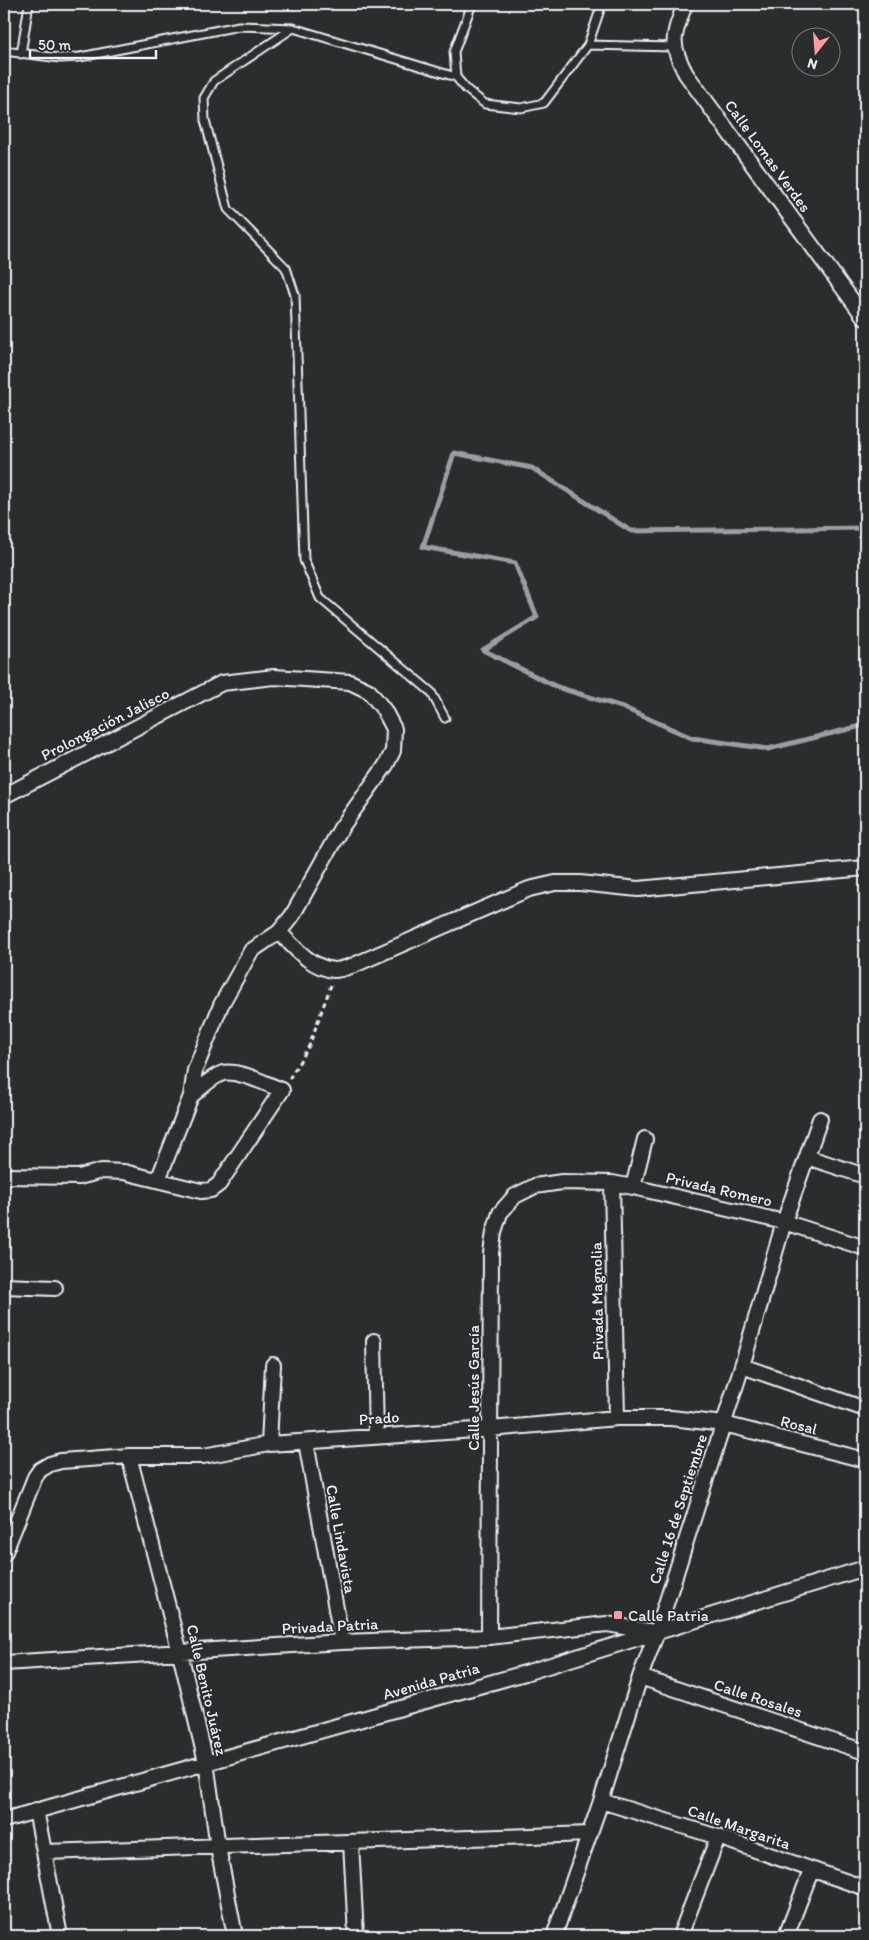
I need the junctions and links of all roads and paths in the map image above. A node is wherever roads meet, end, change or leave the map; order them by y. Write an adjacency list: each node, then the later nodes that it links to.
1 (28, 4): 9 (lane)
2 (472, 4): 10 (lane)
3 (602, 4): 6 (lane)
4 (684, 4): 7 (street)
5 (293, 28): 9 (lane); 10 (lane); 12 (lane)
6 (588, 45): 7 (lane); 10 (lane)
7 (674, 47): 11 (street, Calle Lomas Verdes)
8 (4, 52): 9 (lane)
9 (21, 54)
10 (456, 77)
11 (865, 318)
12 (445, 718)
13 (4, 796): 15 (street, Prolongación Jalisco)
14 (865, 868): 16 (street)
15 (279, 932): 16 (street); 18 (street)
16 (336, 970): 17 (path)
17 (282, 1090): 18 (street); 24 (street)
18 (191, 1096): 24 (street)
19 (820, 1119): 21 (street, Calle 16 de Septiembre)
20 (645, 1139): 27 (street)
21 (807, 1158): 23 (street); 28 (street, Calle 16 de Septiembre)
22 (4, 1176): 24 (street)
23 (865, 1176)
24 (158, 1180)
25 (562, 1182): 26 (street, Privada Romero); 38 (street, Calle Jesús García)
26 (612, 1183): 27 (street, Privada Romero); 36 (street, Privada Magnolia)
27 (633, 1187): 28 (street, Privada Romero)
28 (784, 1222): 29 (street, Privada Romero); 34 (street, Calle 16 de Septiembre)
29 (865, 1248)
30 (4, 1286): 31 (street)
31 (55, 1288)
32 (374, 1341): 39 (street)
33 (273, 1365): 41 (street)
34 (742, 1366): 35 (street); 37 (street, Calle 16 de Septiembre)
35 (865, 1408)
36 (617, 1418): 37 (street, Prado); 38 (street, Prado)
37 (724, 1424): 43 (street, Rosal); 46 (street, Calle 16 de Septiembre)
38 (490, 1429): 39 (street, Prado); 47 (street, Calle Jesús García)
39 (376, 1436): 40 (street, Prado)
40 (306, 1442): 41 (street, Prado); 48 (street, Calle Lindavista)
41 (269, 1444): 42 (street, Prado)
42 (129, 1456): 44 (street, Prado); 49 (street, Calle Benito Juárez)
43 (865, 1460)
44 (4, 1554)
45 (865, 1568): 46 (street, Avenida Patria)
46 (658, 1632): 47 (street, Privada Patria); 51 (street, Calle 16 de Septiembre); 53 (street, Avenida Patria)
47 (489, 1637): 48 (street, Privada Patria)
48 (342, 1642): 49 (street, Privada Patria)
49 (180, 1653): 50 (street, Privada Patria); 53 (street, Calle Benito Juárez)
50 (4, 1663)
51 (640, 1677): 52 (street, Calle Rosales); 54 (street, Calle 16 de Septiembre)
52 (865, 1752)
53 (206, 1762): 55 (street, Avenida Patria); 60 (street, Calle Benito Juárez)
54 (601, 1801): 57 (street, Calle 16 de Septiembre); 58 (street, Calle Margarita)
55 (36, 1810): 56 (street, Avenida Patria); 61 (street)
56 (4, 1820)
57 (590, 1834): 59 (street); 67 (street, Calle 16 de Septiembre)
58 (718, 1837): 62 (street, Calle Margarita); 68 (street)
59 (351, 1842): 60 (street); 66 (street)
60 (218, 1846): 61 (street); 65 (street, Calle Benito Juárez)
61 (45, 1852): 64 (street)
62 (811, 1871): 63 (street, Calle Margarita); 69 (street)
63 (865, 1888)
64 (60, 1936)
65 (236, 1936)
66 (356, 1936)
67 (554, 1936)
68 (680, 1936)
69 (786, 1936)

